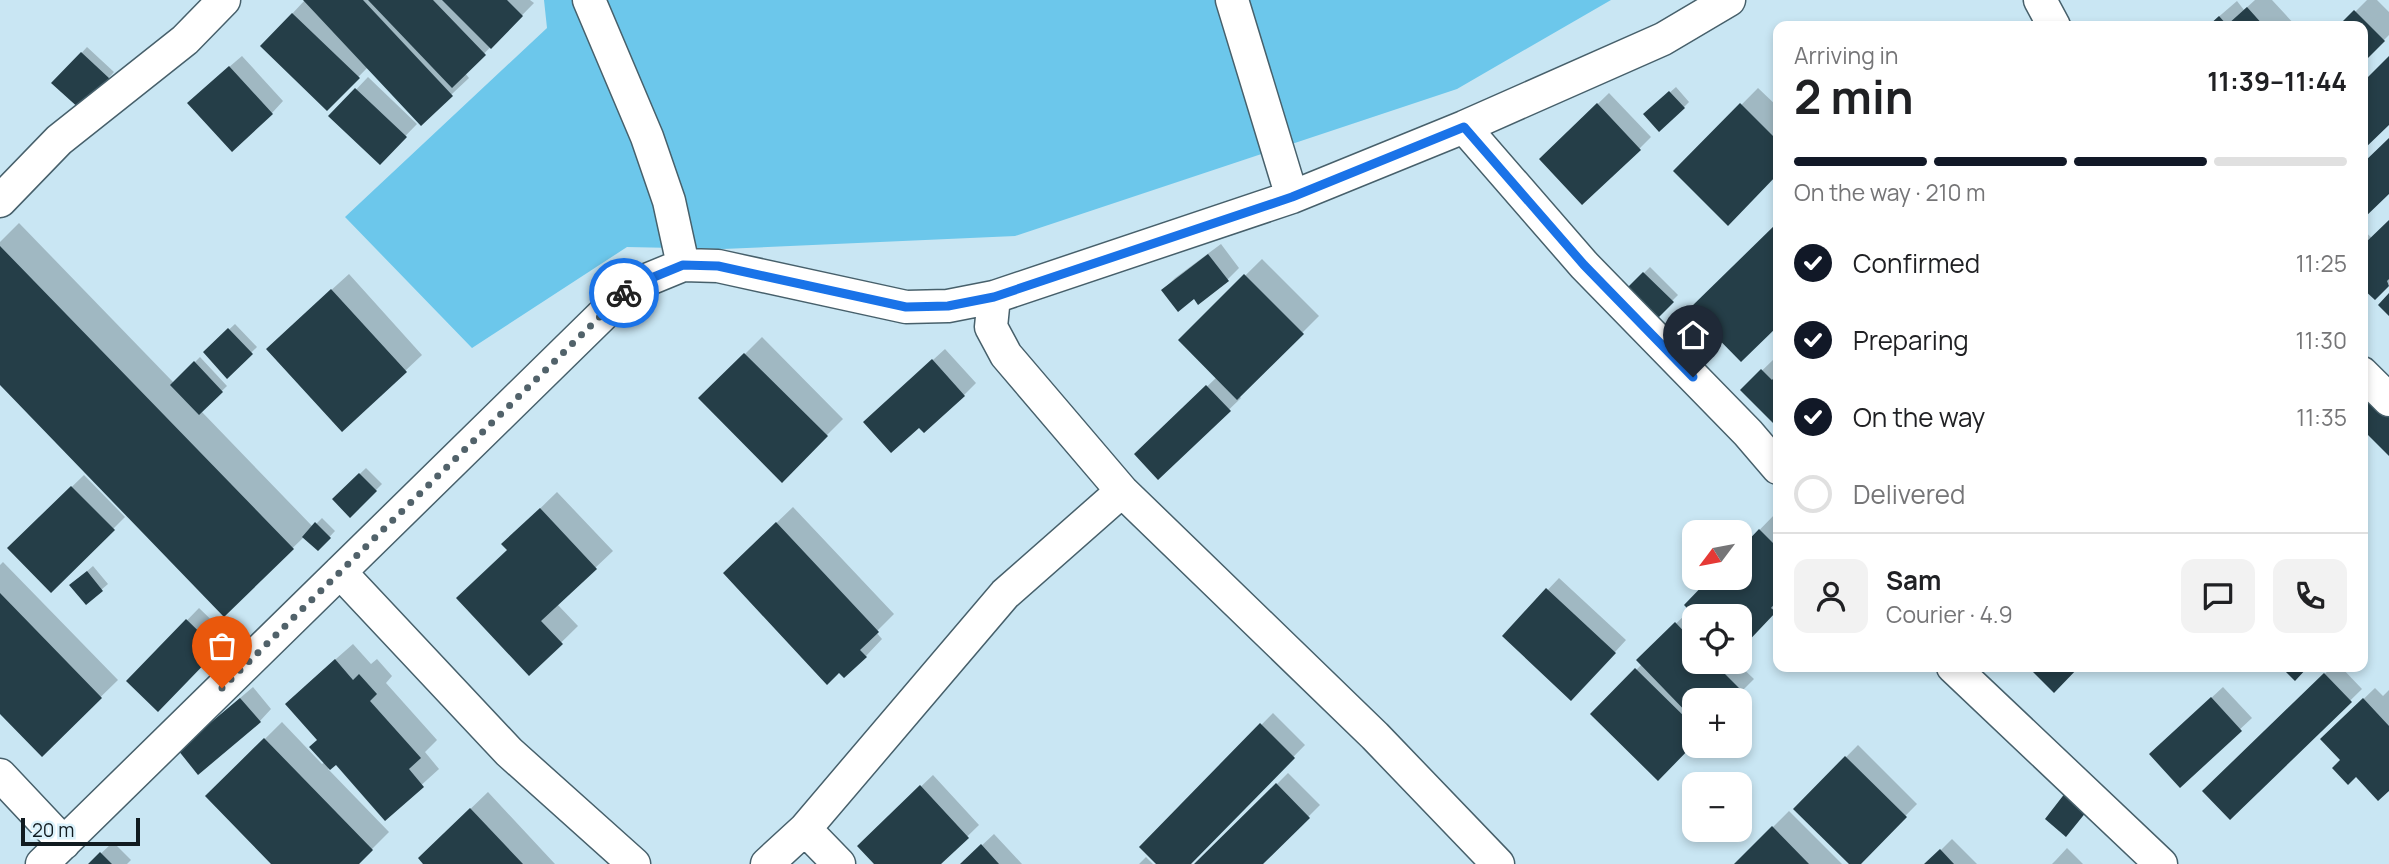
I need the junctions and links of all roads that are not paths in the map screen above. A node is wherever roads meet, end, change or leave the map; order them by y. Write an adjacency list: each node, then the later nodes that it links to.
1 (224, 0): 9 (street)
2 (589, 0): 10 (street)
3 (1232, 0): 8 (street)
4 (1729, 0): 7 (street)
5 (2040, 0): 6 (street)
6 (2051, 21)
7 (1464, 127): 8 (street); 14 (street)
8 (1292, 197): 11 (street)
9 (0, 201)
10 (683, 265): 11 (street); 16 (street)
11 (994, 297): 15 (street)
12 (2368, 379): 13 (street)
13 (2389, 400)
14 (1773, 462)
15 (1122, 491): 19 (street); 24 (street)
16 (340, 572): 20 (street); 21 (street)
17 (1958, 672): 25 (street)
18 (0, 775): 20 (street)
19 (805, 830): 22 (street); 23 (street)
20 (53, 853)
21 (634, 864)
22 (767, 864)
23 (839, 864)
24 (1498, 864)
25 (2161, 864)

